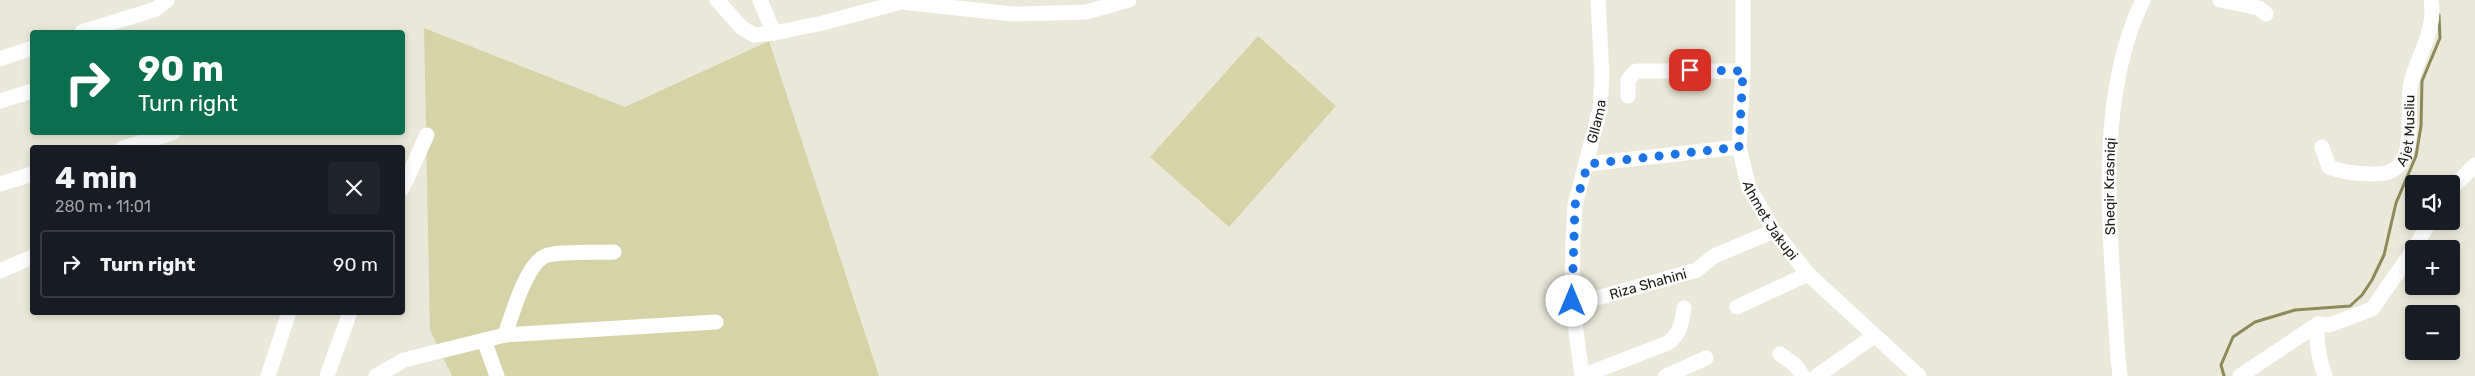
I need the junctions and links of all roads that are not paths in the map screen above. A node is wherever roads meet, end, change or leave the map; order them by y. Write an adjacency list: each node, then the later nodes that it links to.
1 (167, 0): 11 (street)
2 (717, 0): 12 (street)
3 (760, 0): 12 (street)
4 (1129, 0): 12 (street)
5 (1598, 0): 24 (street, Gllama)
6 (1743, 0): 15 (street, Ahmet Jakupi)
7 (2143, 0): 58 (street, Sheqir Krasniqi)
8 (2220, 0): 10 (street)
9 (2431, 0): 23 (street, Ajet Musliu)
10 (2266, 14)
11 (88, 30)
12 (774, 33)
13 (30, 49): 14 (street)
14 (0, 59)
15 (1743, 71): 17 (street); 22 (street, Ahmet Jakupi)
16 (30, 92): 18 (street)
17 (1628, 96)
18 (0, 101)
19 (164, 135): 21 (street)
20 (427, 135): 28 (street)
21 (133, 145)
22 (1739, 147): 24 (street); 30 (street, Ahmet Jakupi)
23 (2322, 147)
24 (1588, 164): 36 (street, Gllama)
25 (2475, 164): 27 (street)
26 (30, 175): 29 (street)
27 (2460, 180)
28 (405, 183)
29 (0, 184)
30 (1774, 231): 35 (street, Ahmet Jakupi); 36 (street, Riza Shahini)
31 (614, 252): 43 (street)
32 (30, 258): 34 (street)
33 (2405, 262): 42 (street)
34 (0, 271)
35 (1808, 274): 37 (street); 44 (street, Ahmet Jakupi)
36 (1572, 301): 53 (street, Gllama)
37 (1737, 307)
38 (1684, 308): 53 (street)
39 (288, 315): 49 (street)
40 (349, 315): 50 (street)
41 (716, 322): 43 (street)
42 (2318, 324): 48 (street); 59 (street)
43 (506, 335): 45 (street)
44 (1874, 336): 56 (street); 57 (street, Ahmet Jakupi)
45 (484, 340): 51 (street); 52 (street)
46 (1780, 354): 55 (street)
47 (1706, 358): 54 (street)
48 (2242, 374)
49 (268, 376)
50 (327, 376)
51 (376, 376)
52 (497, 376)
53 (1582, 376)
54 (1666, 376)
55 (1803, 376)
56 (1817, 376)
57 (1919, 376)
58 (2120, 376)
59 (2324, 376)

